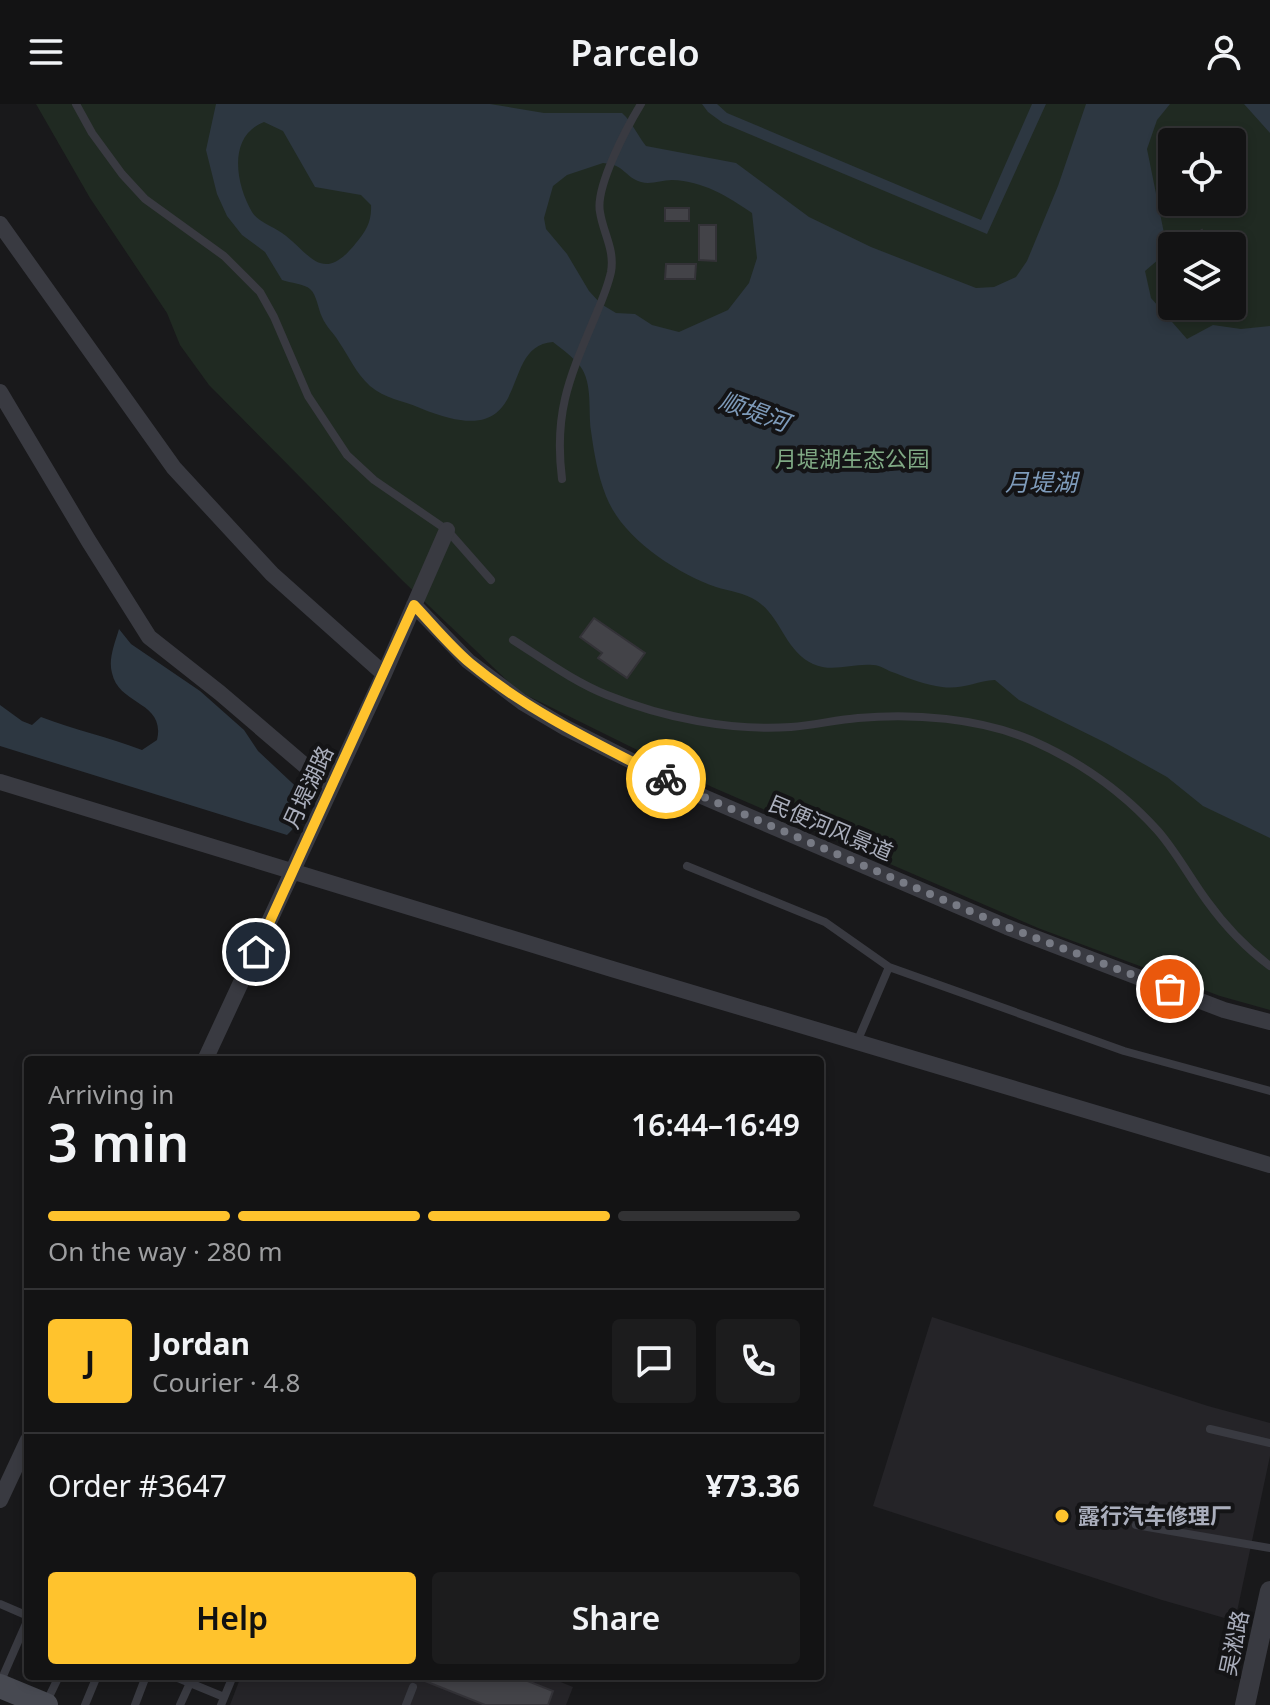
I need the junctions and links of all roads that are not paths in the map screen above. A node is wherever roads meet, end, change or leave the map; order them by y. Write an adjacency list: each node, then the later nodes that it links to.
1 (76, 104): 6 (lane)
2 (640, 106): 5 (lane)
3 (0, 224): 10 (street)
4 (0, 392): 12 (street)
5 (562, 479)
6 (447, 530): 7 (lane); 8 (street, 月堤湖路)
7 (491, 580)
8 (414, 605): 10 (street, 月堤湖路); 17 (street, 民便河风景道)
9 (513, 640): 15 (lane)
10 (384, 674): 12 (street, 月堤湖路)
11 (0, 782): 14 (street)
12 (331, 788): 14 (street, 月堤湖路)
13 (687, 866): 16 (lane)
14 (294, 870): 18 (street); 19 (street, 月堤湖路)
15 (1270, 966)
16 (889, 967): 18 (lane); 20 (lane)
17 (1270, 1022)
18 (857, 1042): 21 (street)
19 (207, 1056)
20 (1270, 1091)
21 (1270, 1165)
22 (1210, 1429): 23 (lane)
23 (1270, 1443)
24 (24, 1449): 25 (street)
25 (0, 1500)
26 (1136, 1525): 27 (lane)
27 (1270, 1548)
28 (1270, 1591): 32 (street, 吴淞路)
29 (0, 1604): 30 (lane)
30 (24, 1615)
31 (24, 1627): 39 (lane)
32 (1265, 1636): 47 (street, 吴淞路)
33 (57, 1680): 42 (lane)
34 (95, 1680): 43 (lane)
35 (144, 1680): 44 (lane)
36 (183, 1680): 38 (lane)
37 (231, 1680): 41 (lane)
38 (190, 1683): 41 (lane); 45 (lane)
39 (0, 1684): 42 (main road)
40 (413, 1687): 46 (lane)
41 (223, 1701)
42 (46, 1705)
43 (85, 1705)
44 (135, 1705)
45 (180, 1705)
46 (406, 1705)
47 (1245, 1705)

